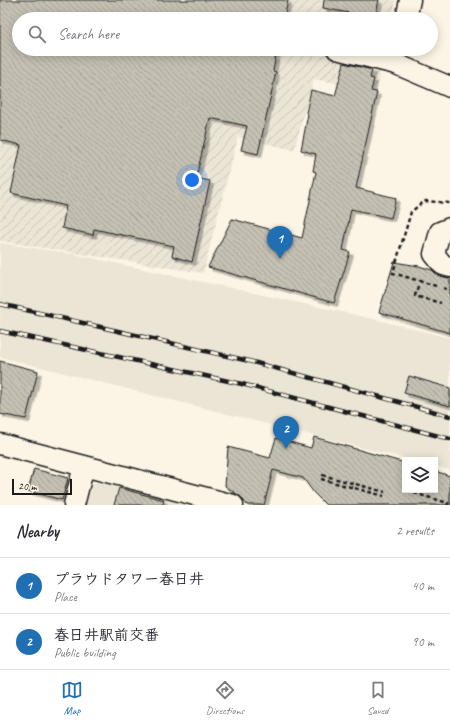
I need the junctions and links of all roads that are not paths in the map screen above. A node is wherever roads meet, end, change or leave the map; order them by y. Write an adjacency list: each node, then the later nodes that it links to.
1 (410, 0): 2 (street)
2 (407, 12)
3 (398, 56): 4 (street)
4 (450, 86)
5 (450, 228): 6 (street)
6 (450, 267)
7 (0, 444): 8 (street)
8 (84, 466): 9 (street); 10 (street)
9 (74, 505)
10 (233, 505)

